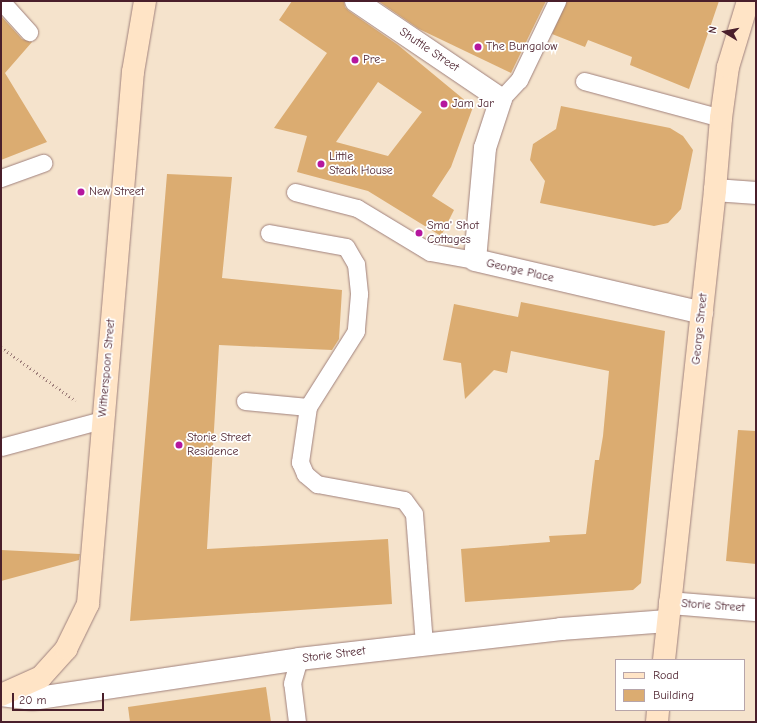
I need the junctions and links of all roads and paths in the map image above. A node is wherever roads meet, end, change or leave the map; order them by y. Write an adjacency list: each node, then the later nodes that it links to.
1 (1, 1): 6 (lane)
2 (145, 1): 21 (street, Witherspoon Street)
3 (356, 1): 8 (street, Shuttle Street)
4 (557, 1): 8 (lane)
5 (748, 1): 9 (street, George Street)
6 (29, 32)
7 (584, 81): 9 (lane)
8 (501, 99): 16 (street, George Place)
9 (721, 118): 12 (street, George Street)
10 (43, 163): 11 (lane)
11 (1, 178)
12 (715, 190): 14 (street); 17 (street, George Street)
13 (295, 192): 16 (lane)
14 (756, 193)
15 (269, 233): 20 (lane)
16 (475, 260): 17 (street, George Place)
17 (702, 313): 24 (street, George Street)
18 (1, 347): 21 (path)
19 (245, 401): 20 (lane)
20 (308, 407): 25 (lane)
21 (102, 420): 22 (lane); 28 (street, Witherspoon Street)
22 (1, 447)
23 (756, 610): 24 (street, Storie Street)
24 (669, 612): 25 (street, Storie Street); 27 (street, George Street)
25 (424, 645): 26 (street, Storie Street)
26 (299, 659): 28 (street, Storie Street); 30 (lane)
27 (664, 659)
28 (1, 695)
29 (658, 711): 31 (street)
30 (297, 722)
31 (657, 722)

